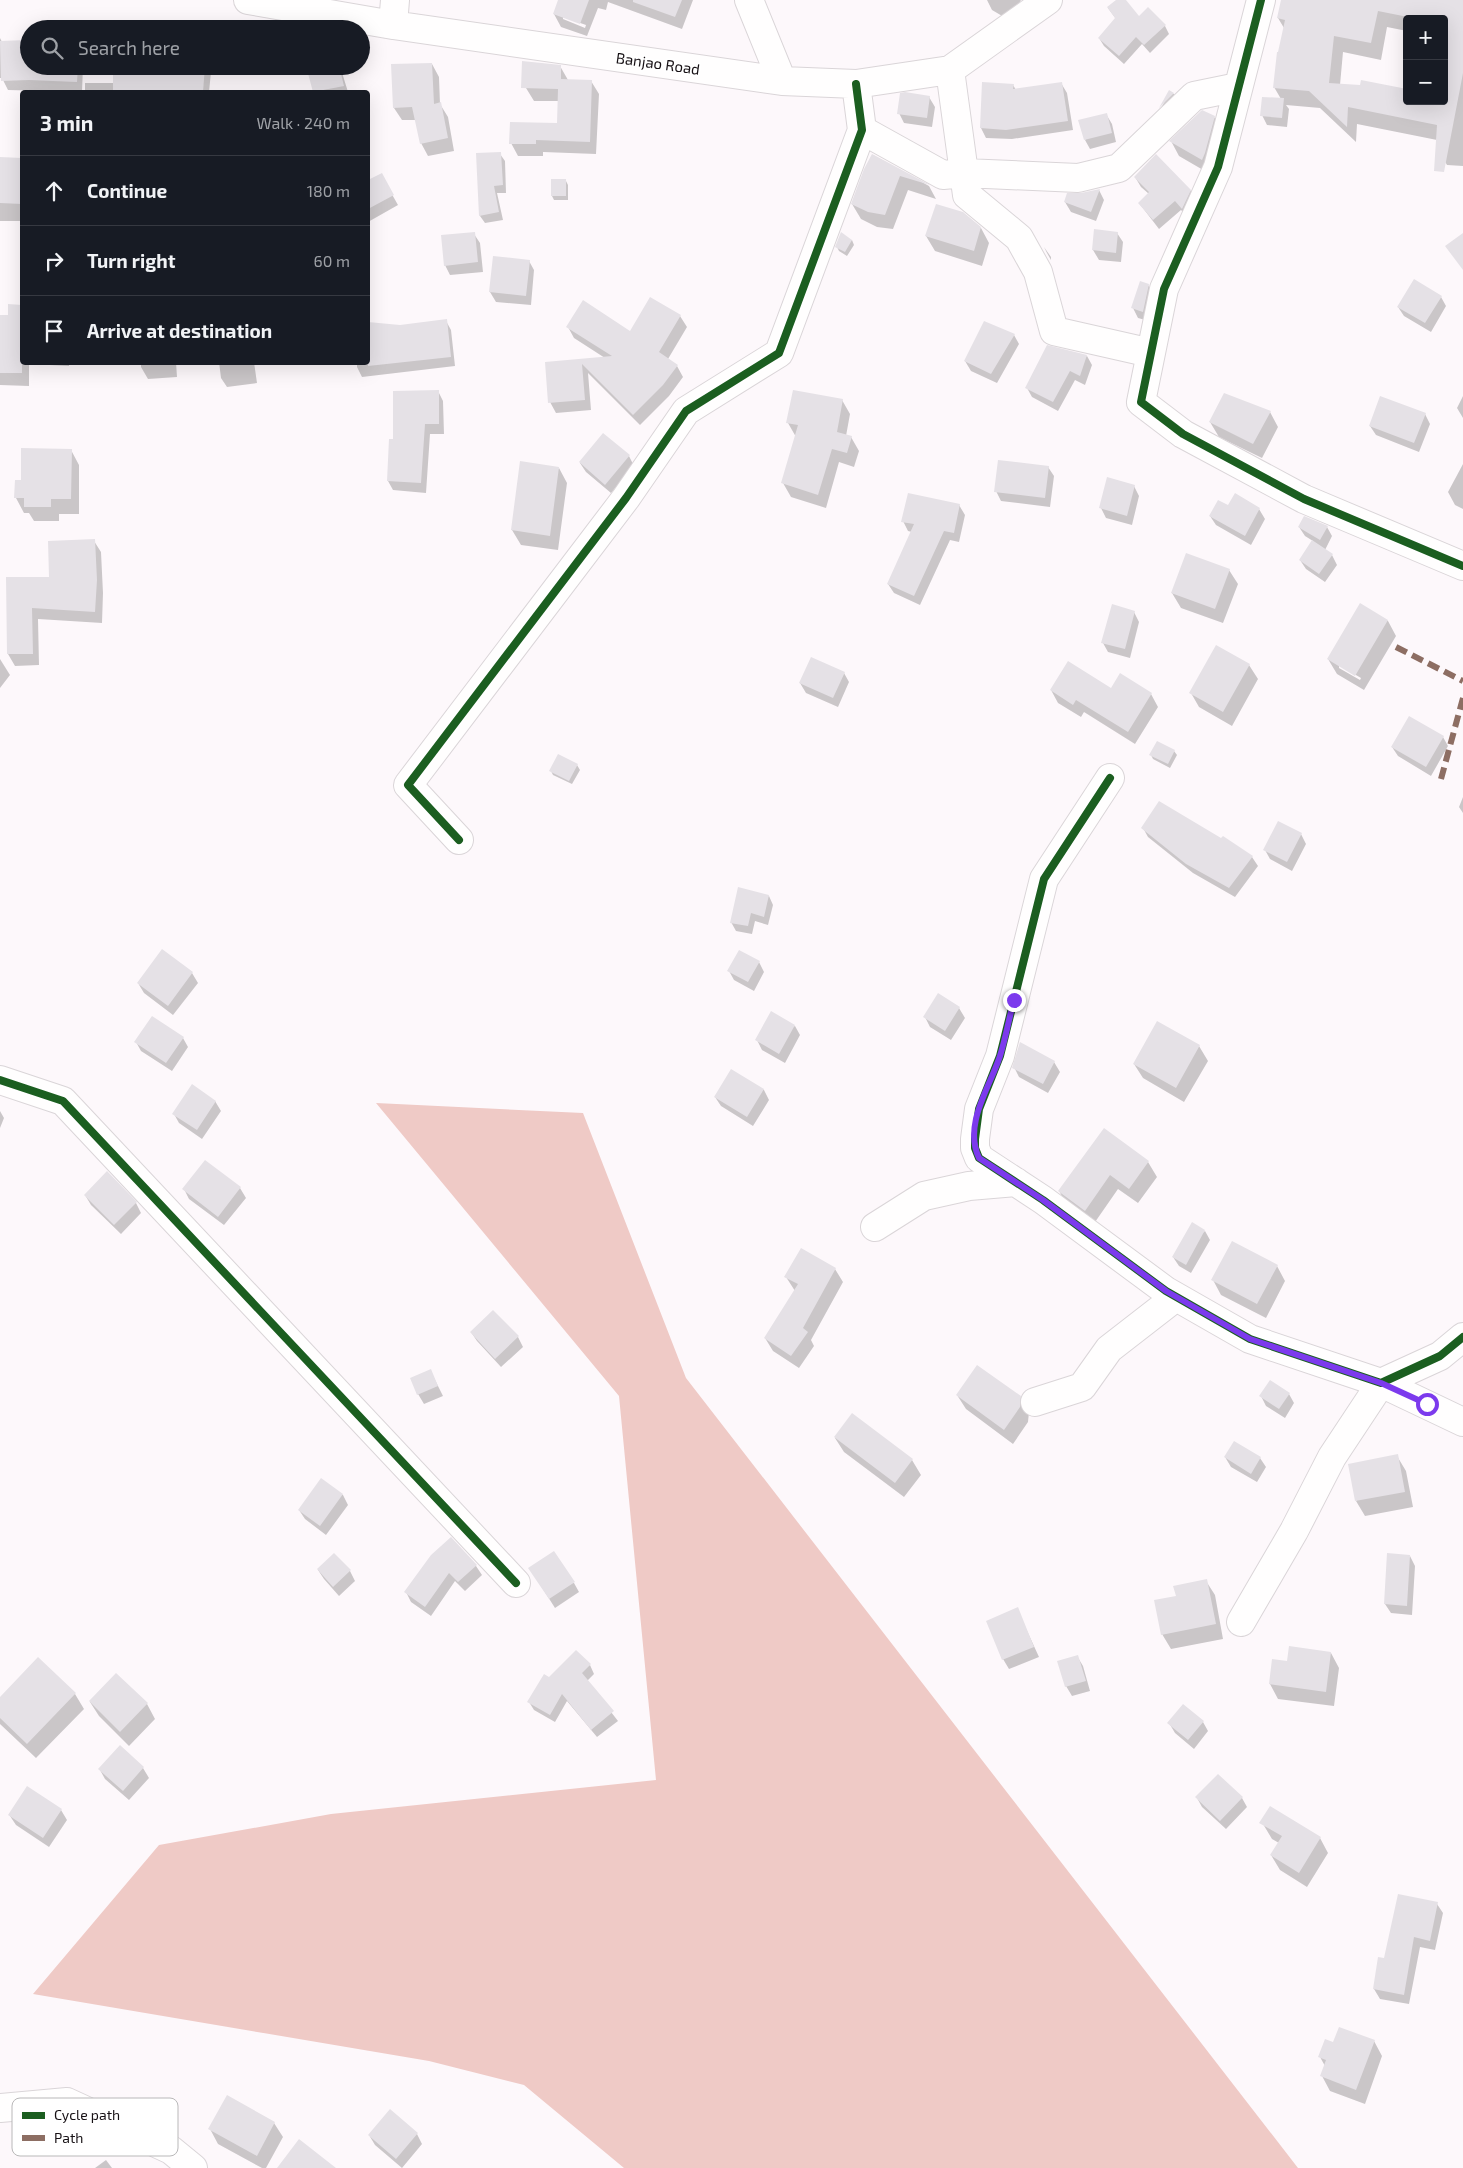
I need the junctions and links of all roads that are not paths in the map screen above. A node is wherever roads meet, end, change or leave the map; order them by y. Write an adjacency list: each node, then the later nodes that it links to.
1 (248, 0): 5 (street, Banjao Road)
2 (749, 0): 7 (street)
3 (1048, 0): 6 (street, Banjao Road)
4 (1261, 0): 9 (street)
5 (394, 13): 7 (street, Banjao Road)
6 (950, 70): 8 (street, Banjao Road); 11 (street)
7 (782, 81): 8 (street, Banjao Road)
8 (856, 84): 10 (street)
9 (1238, 87): 11 (street); 12 (street)
10 (862, 130): 11 (street); 15 (street)
11 (964, 173): 12 (street)
12 (1151, 353): 13 (street)
13 (1463, 566)
14 (1110, 778): 17 (street)
15 (459, 840)
16 (0, 1080): 24 (street)
17 (1016, 1182): 18 (street); 19 (street)
18 (875, 1226)
19 (1176, 1297): 21 (street); 22 (street)
20 (1463, 1337): 21 (street)
21 (1381, 1383): 23 (street); 25 (street)
22 (1035, 1402)
23 (1463, 1422)
24 (516, 1583)
25 (1241, 1622)
26 (178, 2156): 27 (street)
27 (193, 2168)

